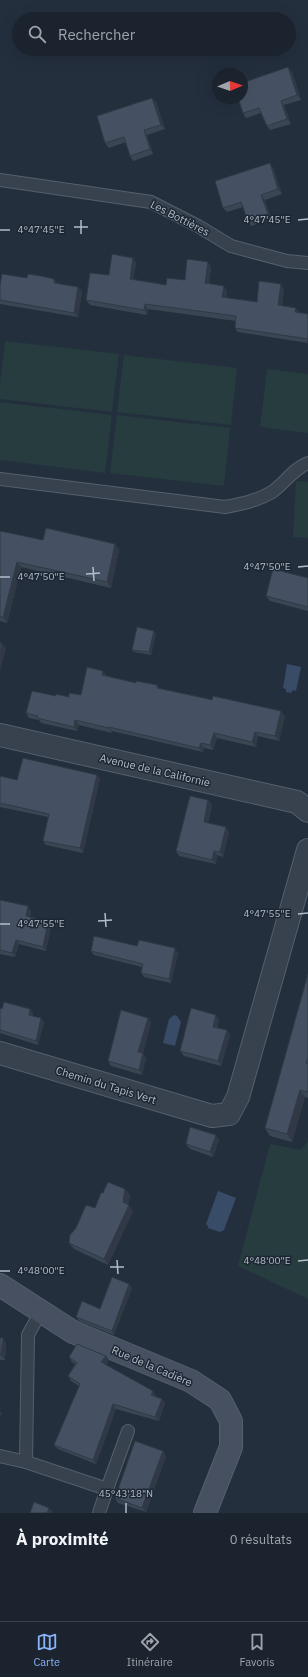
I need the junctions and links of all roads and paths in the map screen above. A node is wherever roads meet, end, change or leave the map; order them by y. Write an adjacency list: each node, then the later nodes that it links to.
1 (0, 180): 2 (lane, Les Bottières)
2 (308, 263)
3 (308, 463): 4 (lane)
4 (0, 479)
5 (0, 735): 6 (street, Avenue de la Californie)
6 (308, 811)
7 (308, 850): 8 (street, Chemin du Tapis Vert)
8 (0, 1053)
9 (0, 1285): 10 (street, Rue de la Cadière)
10 (41, 1311): 13 (lane); 16 (street, Rue de la Cadière)
11 (128, 1431): 14 (lane)
12 (0, 1456): 13 (lane)
13 (26, 1462): 14 (lane)
14 (107, 1489): 15 (lane)
15 (99, 1513)
16 (205, 1513)

